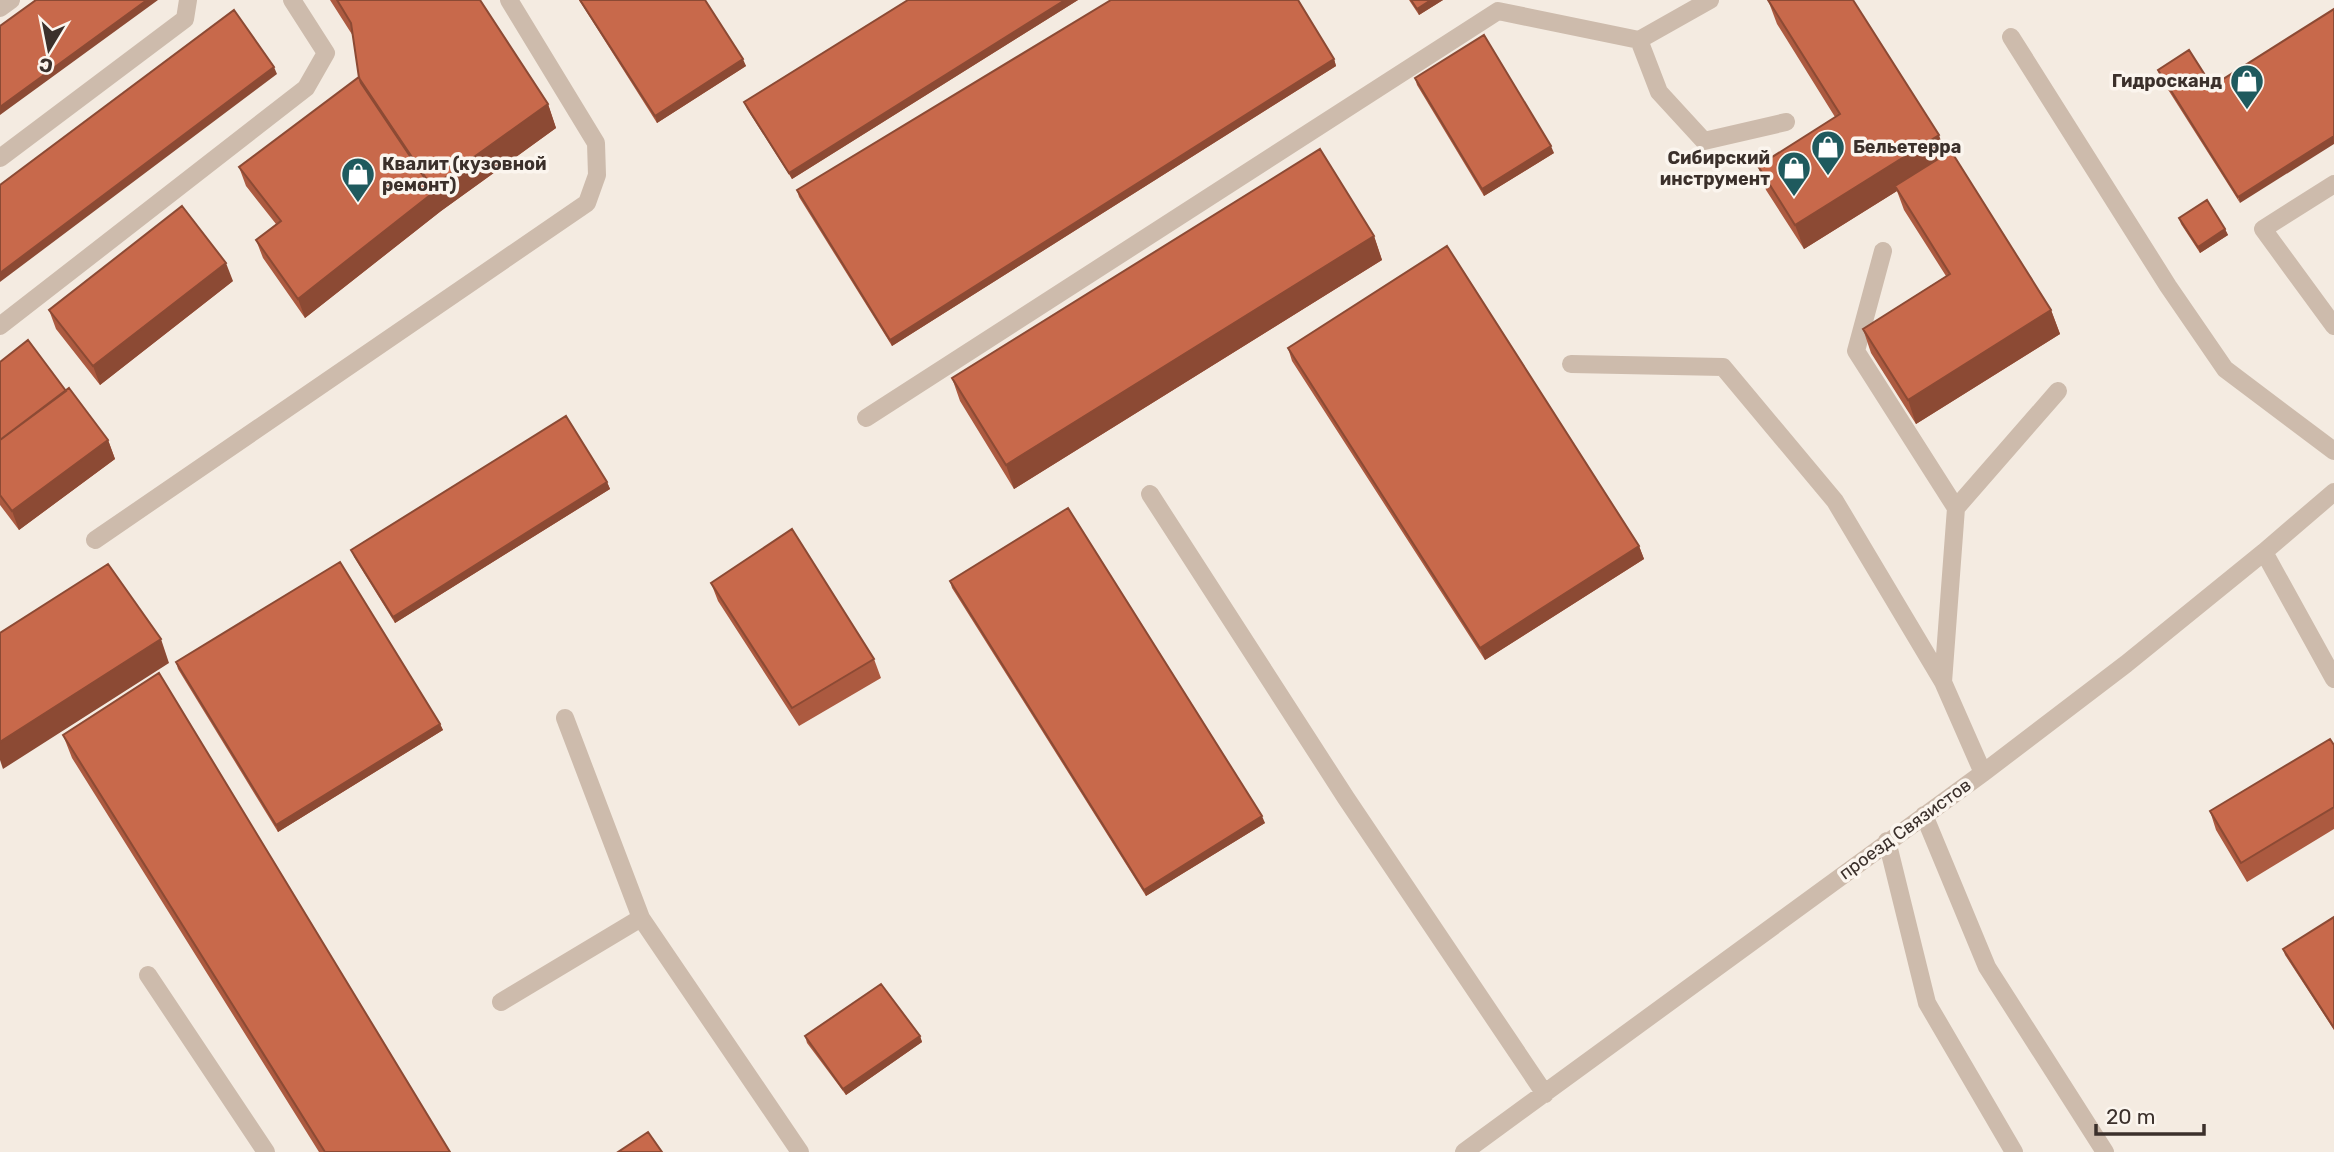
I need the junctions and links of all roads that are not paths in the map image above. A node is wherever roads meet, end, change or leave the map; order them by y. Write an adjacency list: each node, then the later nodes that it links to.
1 (11, 0): 6 (lane)
2 (188, 0): 10 (lane)
3 (292, 0): 13 (lane)
4 (509, 0): 22 (lane)
5 (1710, 0): 8 (lane)
6 (0, 8)
7 (2011, 37): 18 (lane)
8 (1639, 40): 9 (lane); 17 (lane)
9 (1786, 122)
10 (0, 158)
11 (2334, 184): 14 (lane)
12 (1883, 251): 21 (lane)
13 (0, 326)
14 (2334, 326)
15 (1571, 364): 25 (lane)
16 (2058, 391): 21 (lane)
17 (866, 418)
18 (2334, 451)
19 (2334, 492): 23 (lane, проезд Связистов)
20 (1150, 495): 33 (lane)
21 (1956, 508): 25 (lane)
22 (96, 540)
23 (2264, 552): 24 (lane); 27 (lane, проезд Связистов)
24 (2334, 679)
25 (1943, 682): 27 (lane)
26 (565, 718): 30 (lane)
27 (1983, 773): 28 (lane, проезд Связистов)
28 (1924, 815): 29 (lane, проезд Связистов); 38 (lane)
29 (1887, 841): 33 (lane, проезд Связистов); 37 (lane)
30 (641, 918): 32 (lane); 35 (lane)
31 (148, 975): 34 (lane)
32 (501, 1002)
33 (1545, 1094): 36 (lane, проезд Связистов)
34 (266, 1152)
35 (800, 1152)
36 (1464, 1152)
37 (2014, 1152)
38 (2105, 1152)

